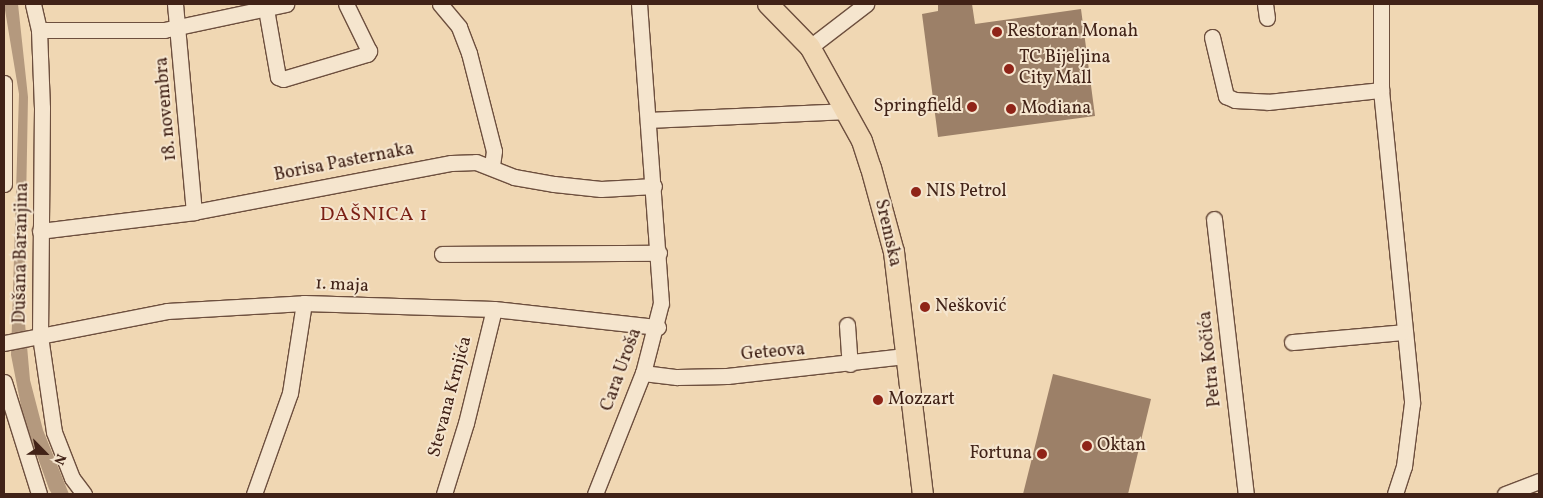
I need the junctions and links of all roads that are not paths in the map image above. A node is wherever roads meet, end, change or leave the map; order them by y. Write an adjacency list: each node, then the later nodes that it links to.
1 (32, 4): 12 (street, Dušana Baranjina)
2 (175, 4): 11 (street, 18. novembra)
3 (286, 4): 10 (street)
4 (346, 4): 10 (street)
5 (440, 4): 19 (street)
6 (639, 4): 18 (street, Cara Uroša)
7 (768, 4): 14 (main road, Sremska)
8 (866, 4): 14 (street)
9 (1381, 4): 16 (street)
10 (266, 8): 11 (street)
11 (178, 27): 12 (street); 22 (street, 18. novembra)
12 (39, 30): 24 (street, Dušana Baranjina)
13 (1212, 37): 16 (street)
14 (810, 47): 17 (main road, Sremska)
15 (4, 82): 20 (street)
16 (1381, 90): 31 (street)
17 (846, 111): 18 (street); 35 (main road, Sremska)
18 (649, 120): 21 (street, Cara Uroša)
19 (492, 165): 21 (street, Borisa Pasternaka); 22 (street, Borisa Pasternaka)
20 (4, 184)
21 (654, 186): 25 (street, Cara Uroša)
22 (194, 212): 24 (street, Borisa Pasternaka)
23 (1214, 219): 46 (street, Petra Kočića)
24 (40, 231): 32 (street, Dušana Baranjina)
25 (659, 253): 26 (street); 30 (street, Cara Uroša)
26 (442, 254)
27 (304, 303): 28 (street, 1. maja); 32 (street, 1. maja); 42 (street)
28 (494, 309): 30 (street, 1. maja); 43 (street, Stevana Krnjića)
29 (847, 325): 36 (street)
30 (658, 327): 37 (street, Cara Uroša)
31 (1404, 332): 33 (street); 47 (street)
32 (33, 337): 34 (street, 1. maja); 41 (street, Dušana Baranjina)
33 (1292, 342)
34 (4, 343)
35 (905, 356): 36 (street, Geteova); 45 (main road, Sremska)
36 (850, 364): 37 (street, Geteova)
37 (643, 373): 44 (street, Cara Uroša)
38 (4, 382): 40 (street)
39 (1539, 481): 48 (street)
40 (40, 494)
41 (84, 494)
42 (254, 494)
43 (444, 494)
44 (595, 494)
45 (924, 494)
46 (1246, 494)
47 (1395, 494)
48 (1505, 494)

